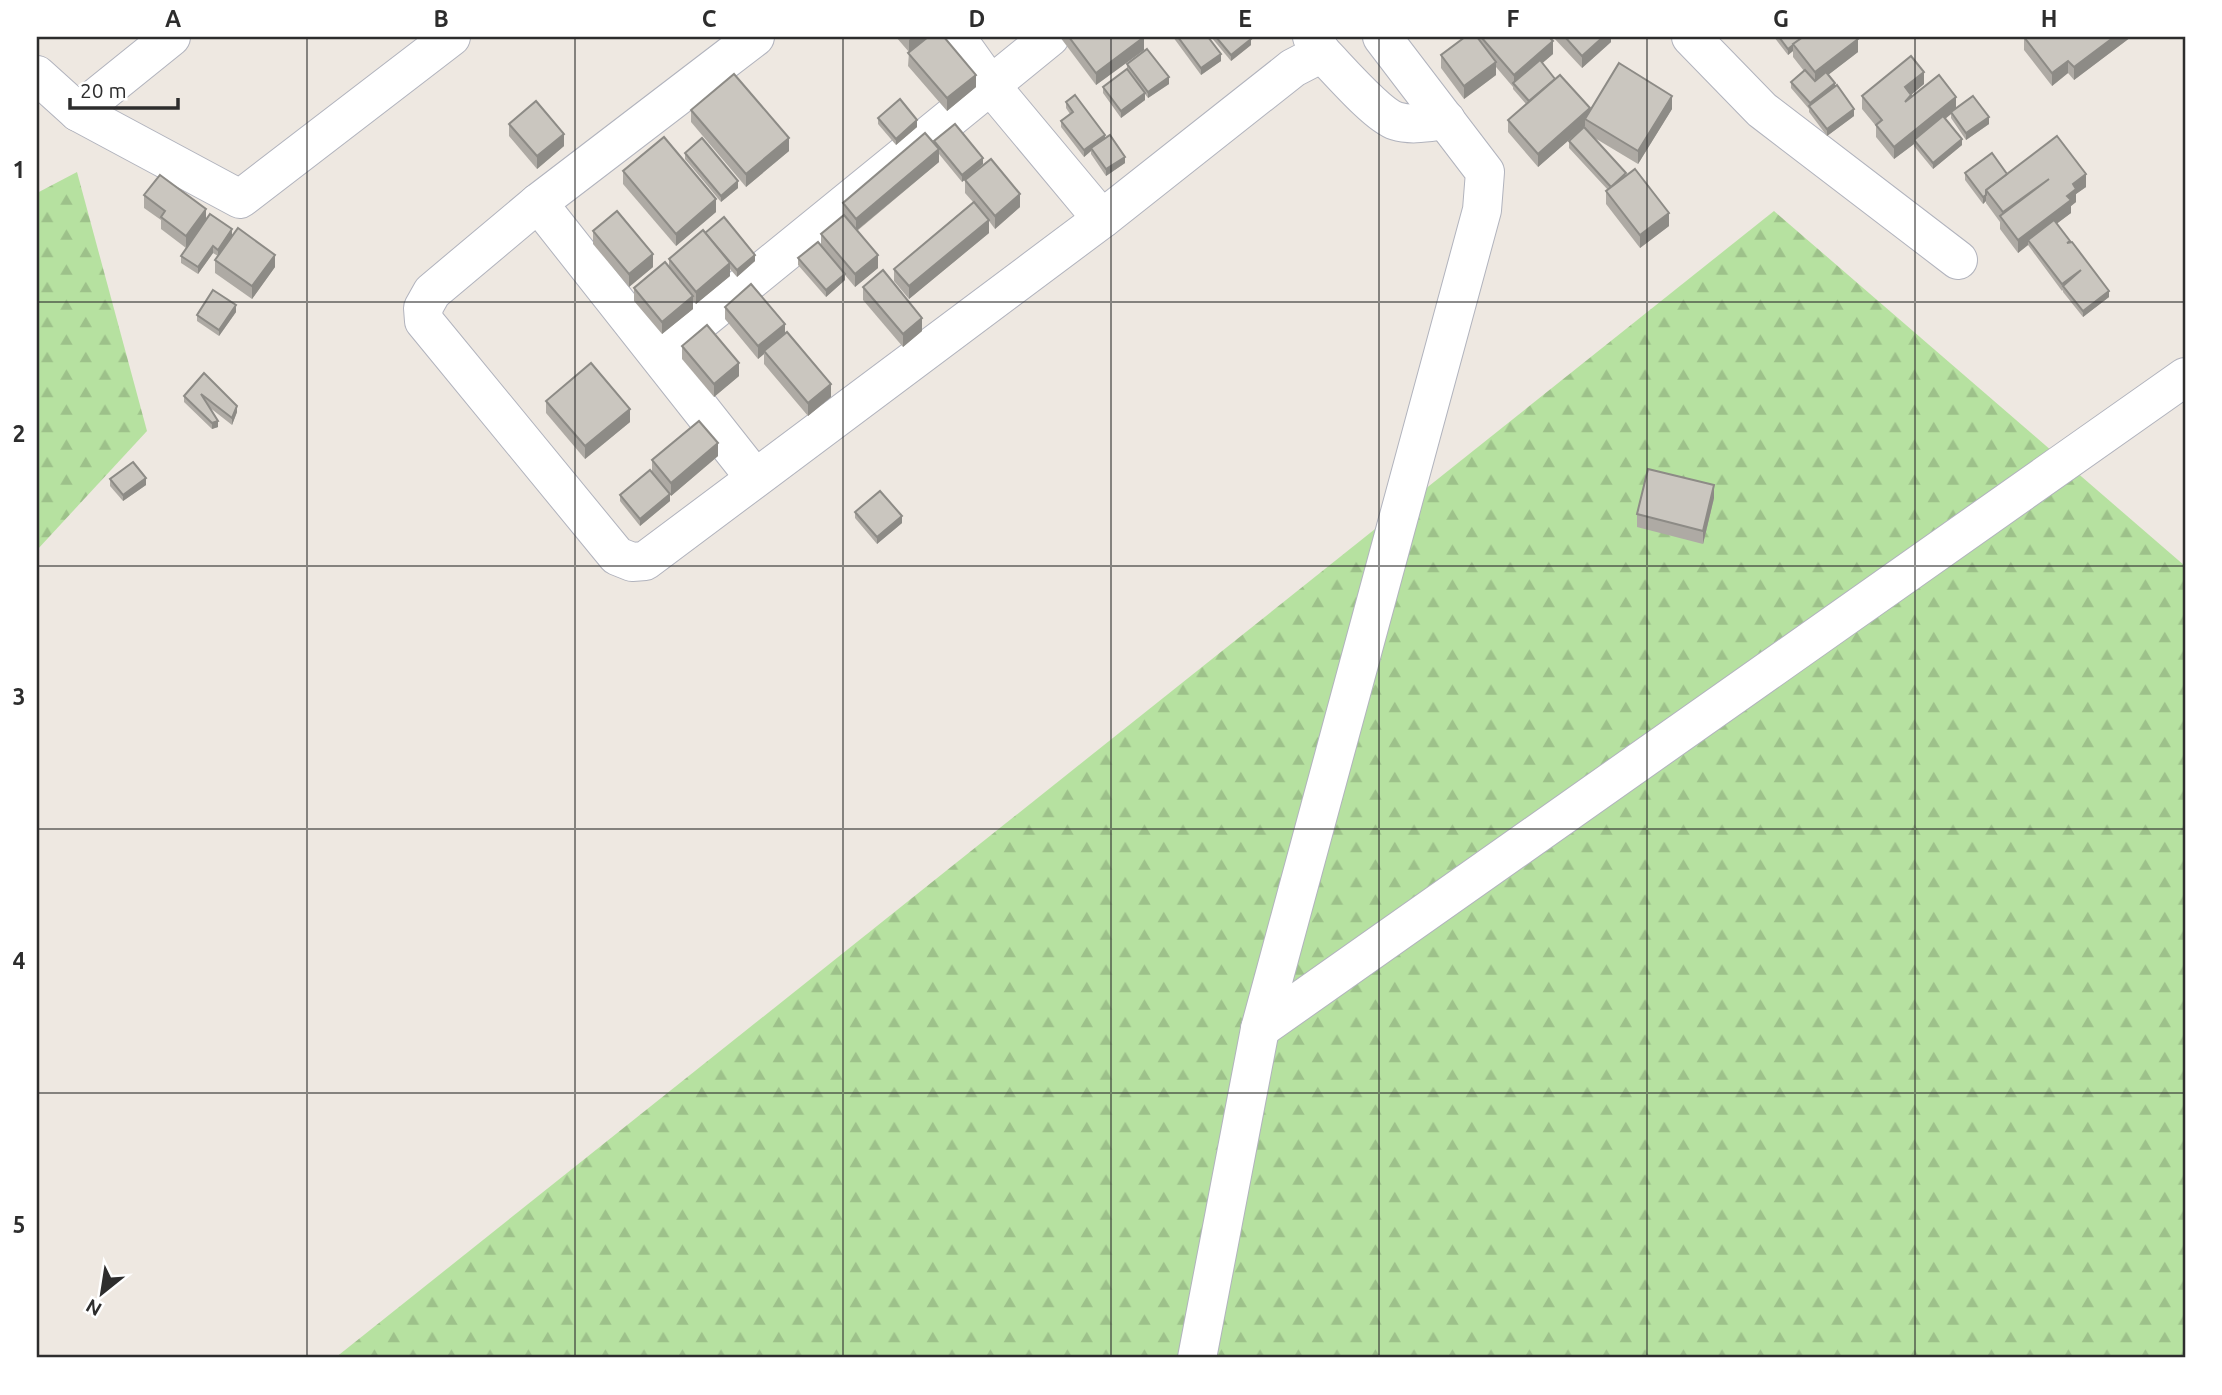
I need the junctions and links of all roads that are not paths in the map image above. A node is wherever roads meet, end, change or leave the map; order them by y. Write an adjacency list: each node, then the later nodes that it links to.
1 (171, 37): 11 (street)
2 (451, 37): 11 (street)
3 (755, 37): 13 (street)
4 (956, 37): 10 (street)
5 (1050, 37): 10 (street)
6 (1382, 37): 12 (street)
7 (1691, 37): 15 (street)
8 (1317, 45): 12 (street); 14 (street)
9 (37, 75): 11 (street)
10 (991, 86): 14 (street); 16 (street)
11 (78, 113)
12 (1446, 120): 19 (street)
13 (538, 204): 16 (street); 18 (street)
14 (1102, 219): 18 (street)
15 (1958, 260)
16 (659, 355): 18 (street)
17 (2185, 377): 19 (street)
18 (755, 478)
19 (1260, 1029): 20 (street)
20 (1197, 1358)

